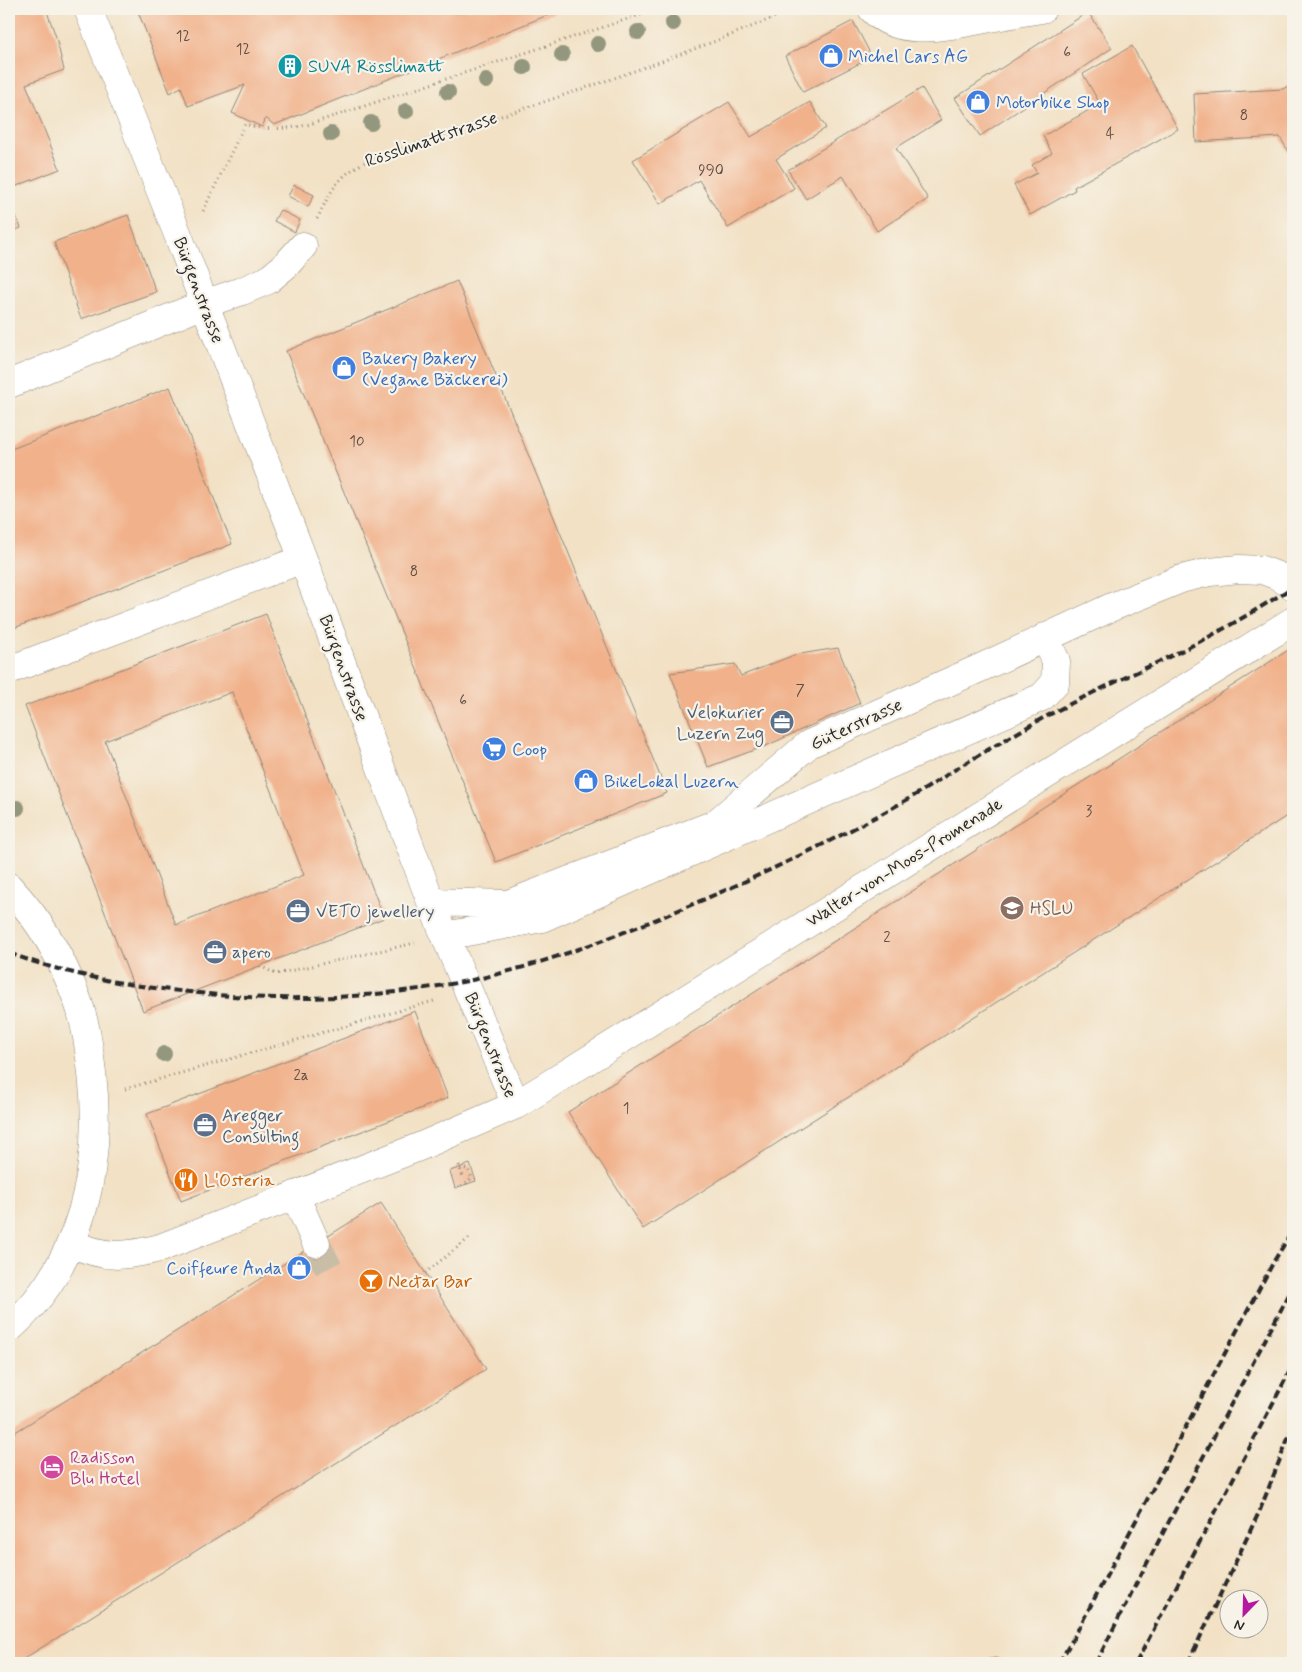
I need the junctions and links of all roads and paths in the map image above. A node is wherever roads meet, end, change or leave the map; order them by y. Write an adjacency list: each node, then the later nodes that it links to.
1 (88, 9): 6 (street, Bürgenstrasse)
2 (658, 9): 6 (path)
3 (794, 9): 7 (path, Rösslimattstrasse)
4 (872, 9): 5 (street)
5 (1042, 9)
6 (178, 235): 8 (street, Bürgenstrasse)
7 (303, 246): 8 (street)
8 (204, 304): 9 (street); 10 (street, Bürgenstrasse)
9 (9, 384)
10 (303, 559): 14 (street); 16 (street, Bürgenstrasse)
11 (1293, 586): 13 (street, Güterstrasse)
12 (1293, 620): 21 (street, Walter-von-Moos-Promenade)
13 (1046, 637): 16 (street, Güterstrasse); 17 (street)
14 (9, 670)
15 (9, 887): 20 (street)
16 (431, 902): 17 (street, Bürgenstrasse)
17 (445, 936): 18 (path); 19 (street, Bürgenstrasse)
18 (260, 966)
19 (468, 990): 20 (path); 21 (street, Bürgenstrasse)
20 (95, 1098): 26 (street)
21 (516, 1104): 24 (street, Bürgenstrasse)
22 (460, 1168): 23 (path)
23 (465, 1185)
24 (295, 1195): 26 (street, Bürgenstrasse); 27 (street)
25 (472, 1236): 28 (path)
26 (71, 1243): 29 (street)
27 (316, 1243)
28 (425, 1273)
29 (9, 1329)

